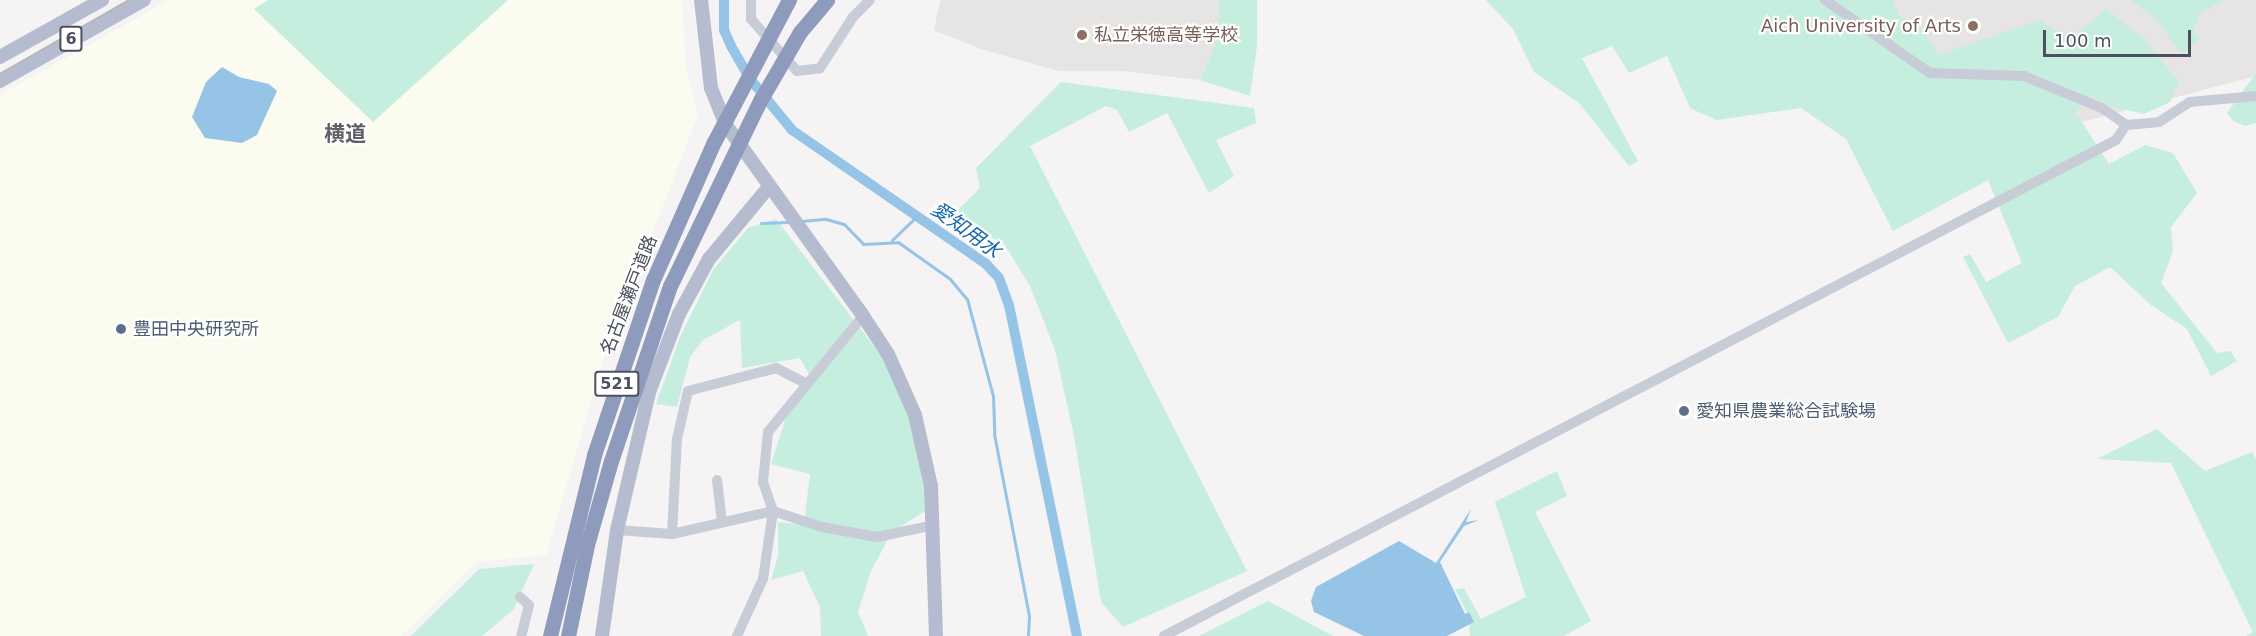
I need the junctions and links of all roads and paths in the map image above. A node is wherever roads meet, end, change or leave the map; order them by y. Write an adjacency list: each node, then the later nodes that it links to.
1 (102, 0): 9 (main road, 6)
2 (144, 0): 10 (main road, 6)
3 (701, 0): 13 (main road)
4 (751, 0): 7 (street)
5 (789, 0): 24 (highway, 名古屋瀬戸道路 / 521)
6 (827, 0): 25 (highway, 名古屋瀬戸道路 / 521)
7 (870, 0)
8 (1825, 0): 12 (street)
9 (0, 57)
10 (0, 81)
11 (2256, 96): 12 (street)
12 (2126, 125): 29 (street)
13 (768, 188): 14 (main road); 20 (main road)
14 (863, 316): 15 (street); 19 (main road)
15 (806, 383): 17 (street); 21 (street)
16 (717, 480): 18 (street)
17 (773, 510): 18 (street); 19 (street); 27 (street)
18 (722, 522): 21 (street)
19 (934, 525): 28 (main road)
20 (617, 530): 21 (street); 26 (main road)
21 (672, 534)
22 (520, 597): 23 (street)
23 (521, 636)
24 (550, 636)
25 (568, 636)
26 (602, 636)
27 (737, 636)
28 (936, 636)
29 (1164, 636)

